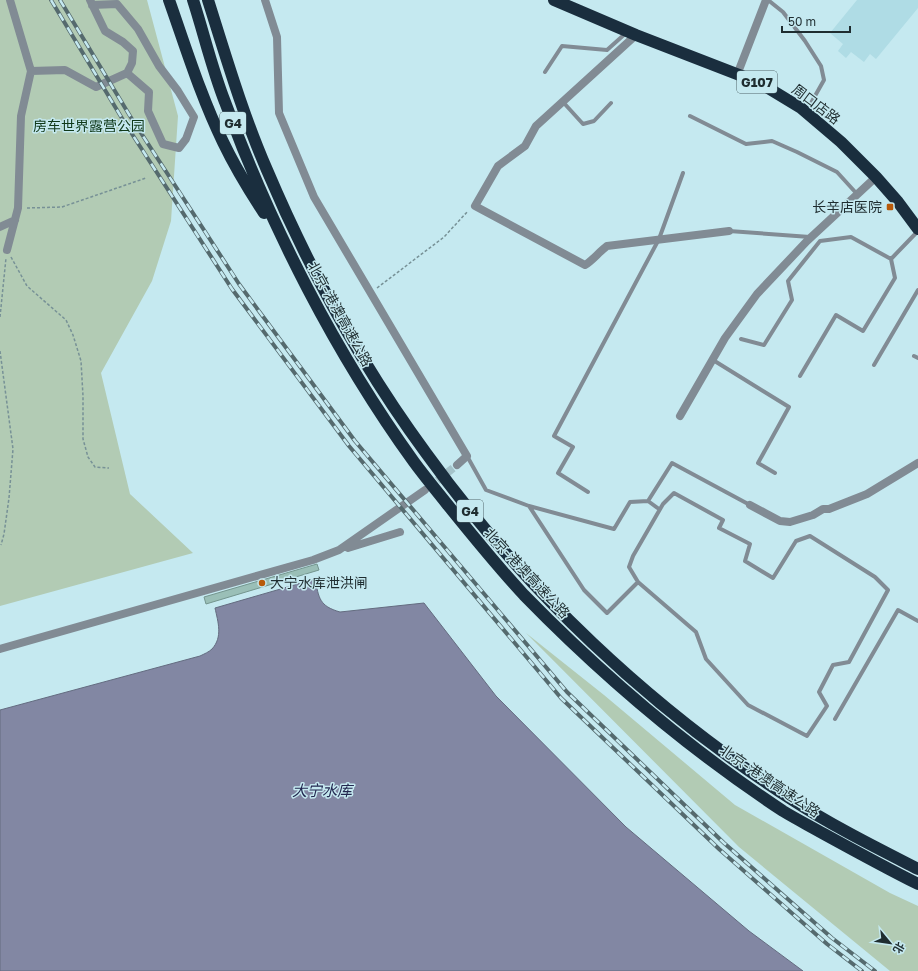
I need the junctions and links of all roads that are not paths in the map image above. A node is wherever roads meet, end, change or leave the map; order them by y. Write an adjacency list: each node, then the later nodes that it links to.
1 (10, 0): 10 (street)
2 (169, 0): 27 (highway)
3 (193, 0): 27 (highway, 北京-港澳高速公路 / G4)
4 (208, 0): 52 (highway, 北京-港澳高速公路 / G4)
5 (265, 0): 36 (street)
6 (554, 0): 9 (highway, 周口店路 / G107)
7 (767, 0): 13 (street); 16 (lane)
8 (91, 2): 12 (street); 12 (street)
9 (632, 34): 11 (lane); 13 (highway, 周口店路 / G107); 14 (street)
10 (31, 71): 12 (street); 21 (street)
11 (546, 72)
12 (127, 73)
13 (737, 75): 19 (highway, 周口店路 / G107)
14 (563, 102): 15 (lane); 26 (street)
15 (611, 103)
16 (811, 103)
17 (690, 116): 20 (lane)
18 (683, 173): 26 (lane)
19 (876, 177): 20 (street); 23 (highway, 周口店路 / G107)
20 (857, 195): 25 (street)
21 (15, 220): 22 (street); 28 (street)
22 (0, 227)
23 (918, 230): 29 (lane)
24 (729, 231): 25 (lane); 26 (street)
25 (811, 237): 32 (street)
26 (659, 239): 41 (lane)
27 (284, 242): 53 (highway, 北京-港澳高速公路 / G4)
28 (7, 250)
29 (891, 259): 31 (lane); 34 (lane)
30 (918, 290): 33 (lane)
31 (741, 339)
32 (712, 360): 35 (street); 39 (lane)
33 (874, 366)
34 (800, 376)
35 (680, 416)
36 (468, 456): 38 (street); 44 (lane)
37 (918, 463): 43 (street)
38 (458, 465)
39 (775, 473)
40 (425, 490): 47 (street)
41 (588, 492)
42 (648, 501): 43 (lane); 44 (lane); 45 (lane)
43 (750, 505)
44 (529, 506): 48 (lane)
45 (659, 510): 48 (lane); 48 (lane)
46 (400, 532): 47 (street)
47 (339, 550): 50 (street)
48 (638, 582)
49 (918, 621): 51 (lane)
50 (0, 649)
51 (835, 719)
52 (918, 869)
53 (918, 884)

